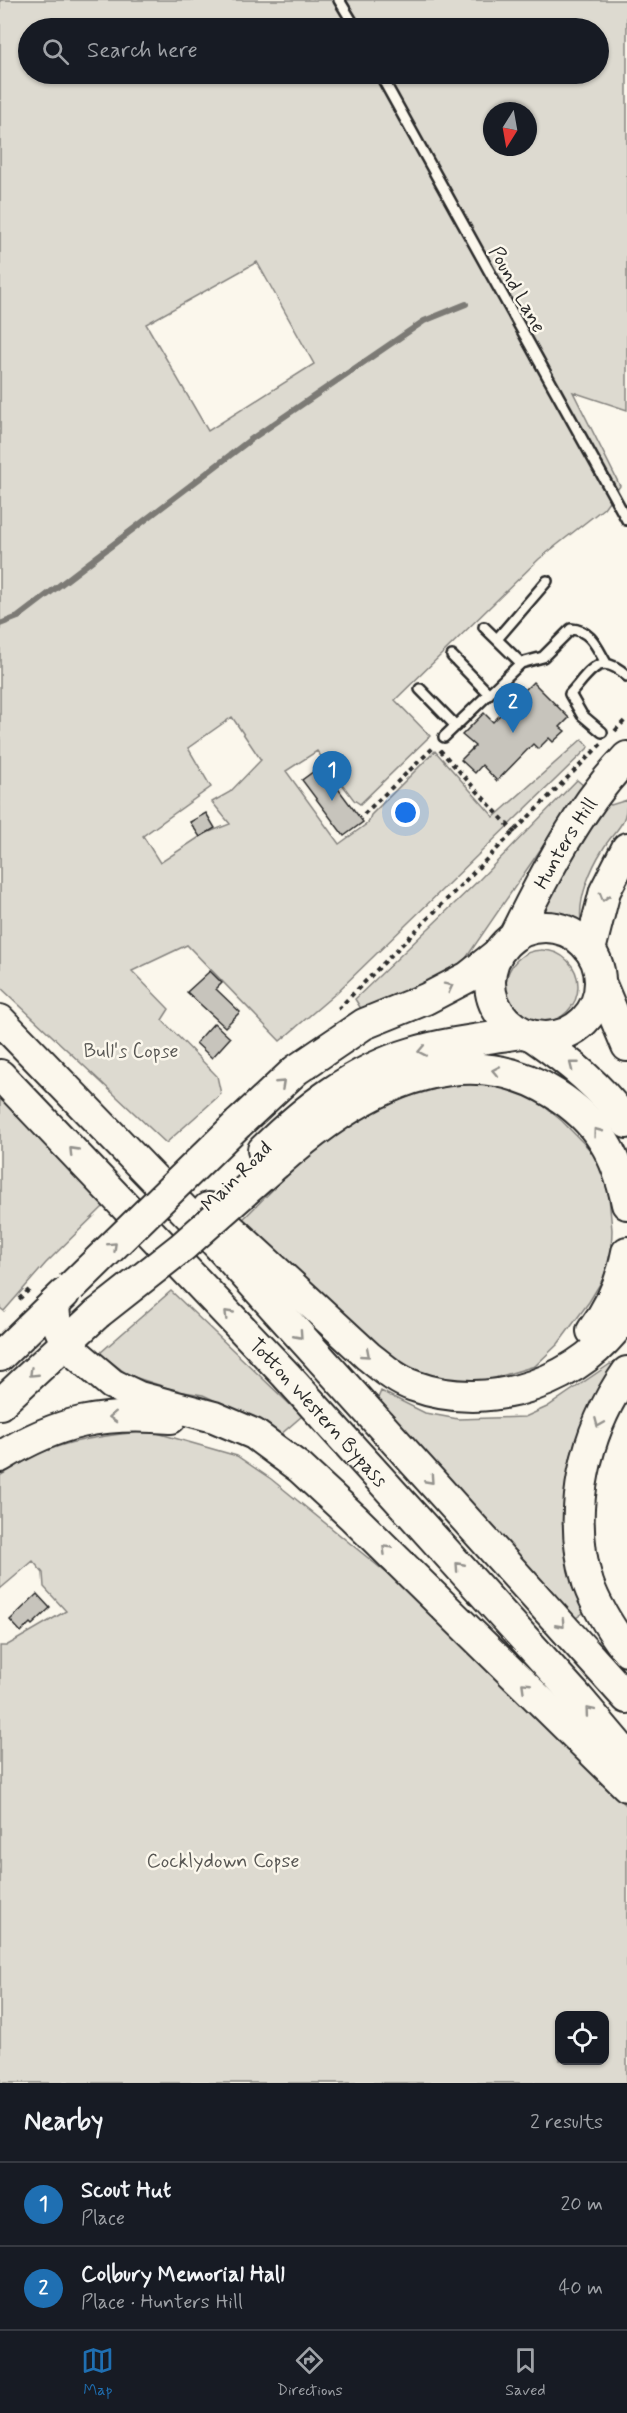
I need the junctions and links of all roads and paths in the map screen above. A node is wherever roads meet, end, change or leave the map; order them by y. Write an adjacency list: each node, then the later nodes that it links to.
1 (339, 0): 2 (lane)
2 (350, 18)
3 (386, 84): 4 (lane, Pound Lane)
4 (627, 520)
5 (547, 581): 7 (lane)
6 (484, 627): 7 (lane)
7 (497, 639): 9 (lane)
8 (452, 656): 13 (lane)
9 (521, 663): 10 (lane); 13 (lane)
10 (606, 663): 11 (lane); 15 (lane)
11 (627, 676)
12 (420, 689): 14 (lane)
13 (489, 694): 14 (lane)
14 (456, 726): 16 (lane)
15 (602, 732)
16 (444, 737)
17 (627, 757): 22 (main road, Hunters Hill)
18 (583, 765): 20 (path)
19 (364, 814): 20 (path)
20 (515, 833): 25 (path)
21 (627, 848): 23 (main road, one-way to 23)
22 (505, 945): 23 (main road); 27 (main road); 35 (main road, Main Road, one-way to 22, bridge)
23 (590, 950): 24 (main road)
24 (600, 982): 27 (main road); 28 (main road)
25 (333, 1013)
26 (0, 1020): 29 (main road, Totton Western Bypass)
27 (527, 1035): 31 (main road, one-way to 27); 32 (main road, Main Road, one-way to 32)
28 (627, 1046)
29 (40, 1059): 40 (main road, one-way to 40); 45 (main road, Totton Western Bypass, one-way to 45)
30 (0, 1075): 46 (main road, Totton Western Bypass, one-way to 30)
31 (627, 1123)
32 (270, 1157): 33 (main road, one-way to 32); 37 (main road, Main Road, bridge)
33 (627, 1204)
34 (627, 1252): 40 (main road)
35 (63, 1295): 37 (main road); 38 (main road, Main Road)
36 (627, 1313): 40 (main road)
37 (65, 1341): 41 (main road, Main Road, one-way to 41); 42 (main road)
38 (0, 1356)
39 (627, 1372): 44 (main road, one-way to 44)
40 (529, 1386)
41 (0, 1404)
42 (254, 1434): 43 (main road, one-way to 43); 47 (main road, one-way to 42)
43 (0, 1456)
44 (627, 1651)
45 (627, 1698)
46 (627, 1756)
47 (627, 1786)

